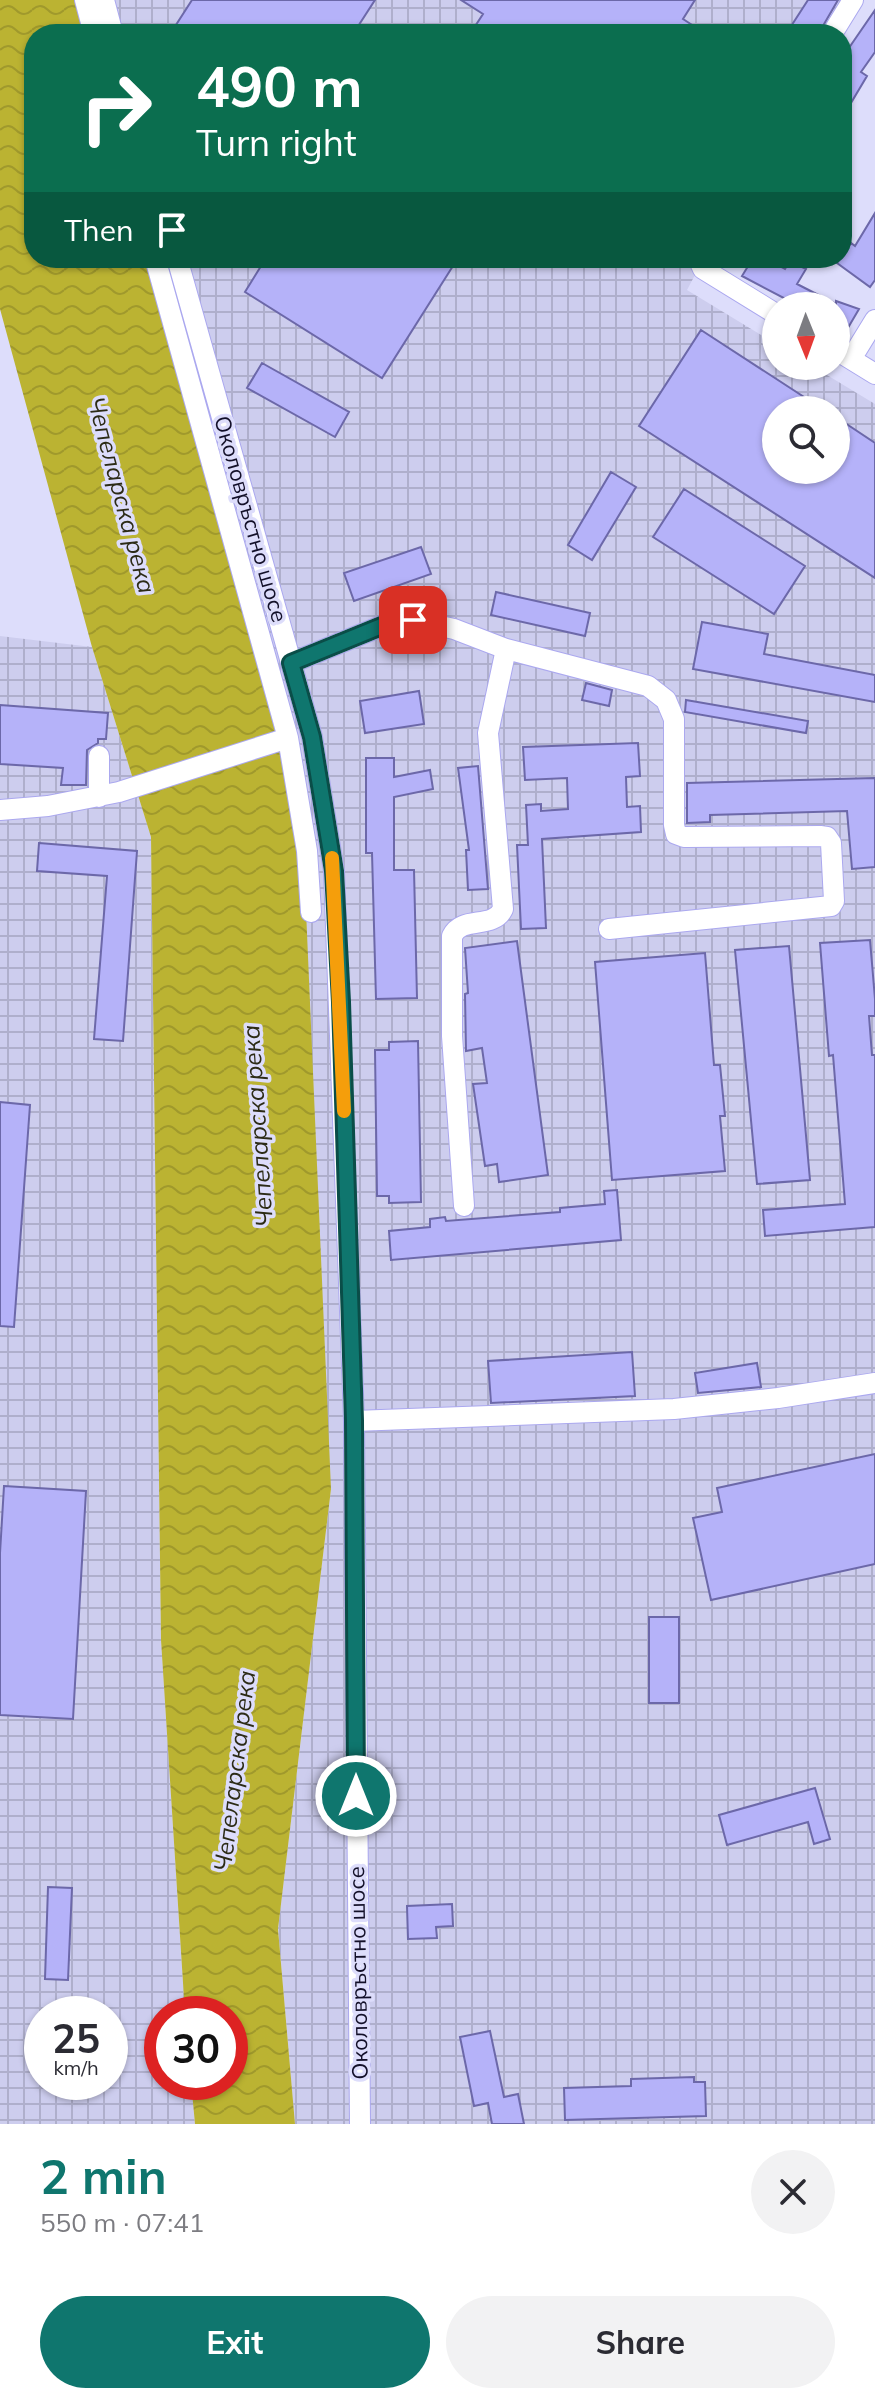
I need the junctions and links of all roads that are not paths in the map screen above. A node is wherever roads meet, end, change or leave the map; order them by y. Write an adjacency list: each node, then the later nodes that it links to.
1 (85, 0): 4 (street)
2 (104, 0): 5 (street)
3 (853, 0): 6 (street)
4 (91, 24)
5 (110, 24)
6 (838, 24)
7 (158, 268): 17 (street)
8 (180, 268): 16 (street, Околовръстно шосе)
9 (702, 268): 10 (street)
10 (762, 305)
11 (875, 320): 12 (street)
12 (850, 348)
13 (850, 359): 14 (street)
14 (875, 374)
15 (506, 649): 16 (street); 22 (street); 23 (street)
16 (291, 663): 25 (street, Околовръстно шосе)
17 (288, 738): 19 (street); 21 (street)
18 (99, 756): 19 (street)
19 (109, 794): 20 (street)
20 (0, 810)
21 (311, 912)
22 (609, 929)
23 (464, 1206)
24 (875, 1383): 25 (street)
25 (354, 1421): 26 (street, Околовръстно шосе)
26 (360, 2124)

